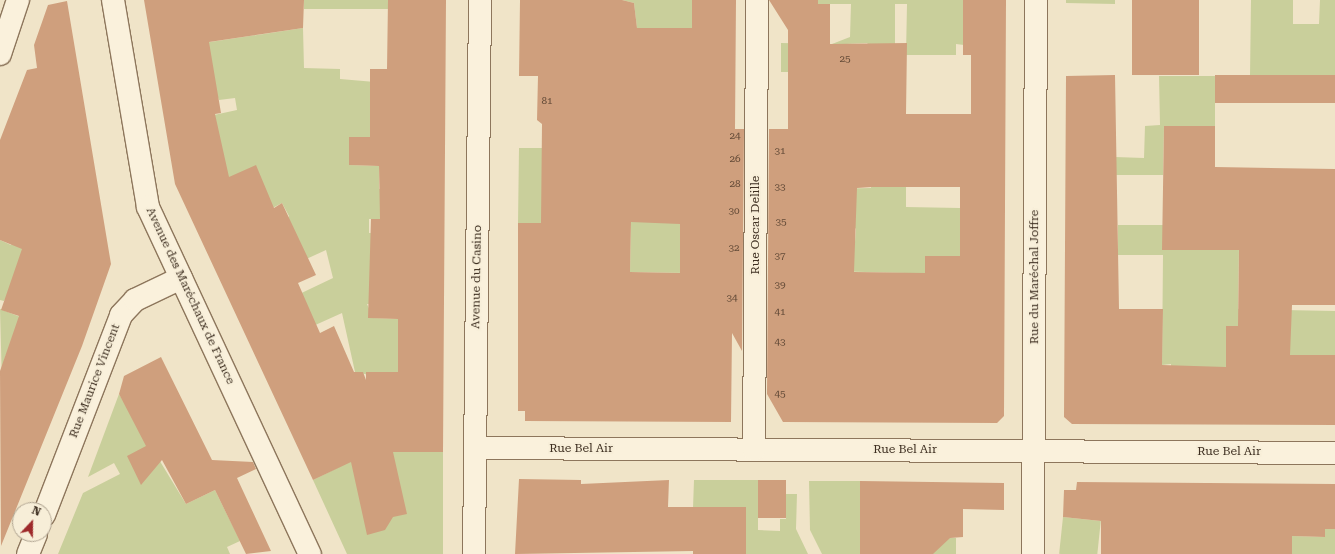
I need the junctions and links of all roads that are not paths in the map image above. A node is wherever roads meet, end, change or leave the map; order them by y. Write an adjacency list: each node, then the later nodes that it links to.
1 (18, 0): 6 (street)
2 (113, 0): 7 (street, Avenue des Maréchaux de France)
3 (480, 0): 8 (street, Avenue du Casino)
4 (757, 0): 9 (street, Rue Oscar Delille)
5 (1036, 0): 10 (street, Rue du Maréchal Joffre)
6 (0, 54)
7 (181, 278): 12 (street, Rue Maurice Vincent); 15 (street, Avenue des Maréchaux de France)
8 (475, 448): 9 (street, Rue Bel Air); 16 (street, Avenue du Casino)
9 (754, 450): 10 (street, Rue Bel Air)
10 (1034, 451): 11 (street, Rue Bel Air); 17 (street, Rue du Maréchal Joffre)
11 (1335, 453)
12 (49, 502)
13 (33, 542): 14 (street)
14 (28, 554)
15 (310, 554)
16 (474, 554)
17 (1033, 554)

